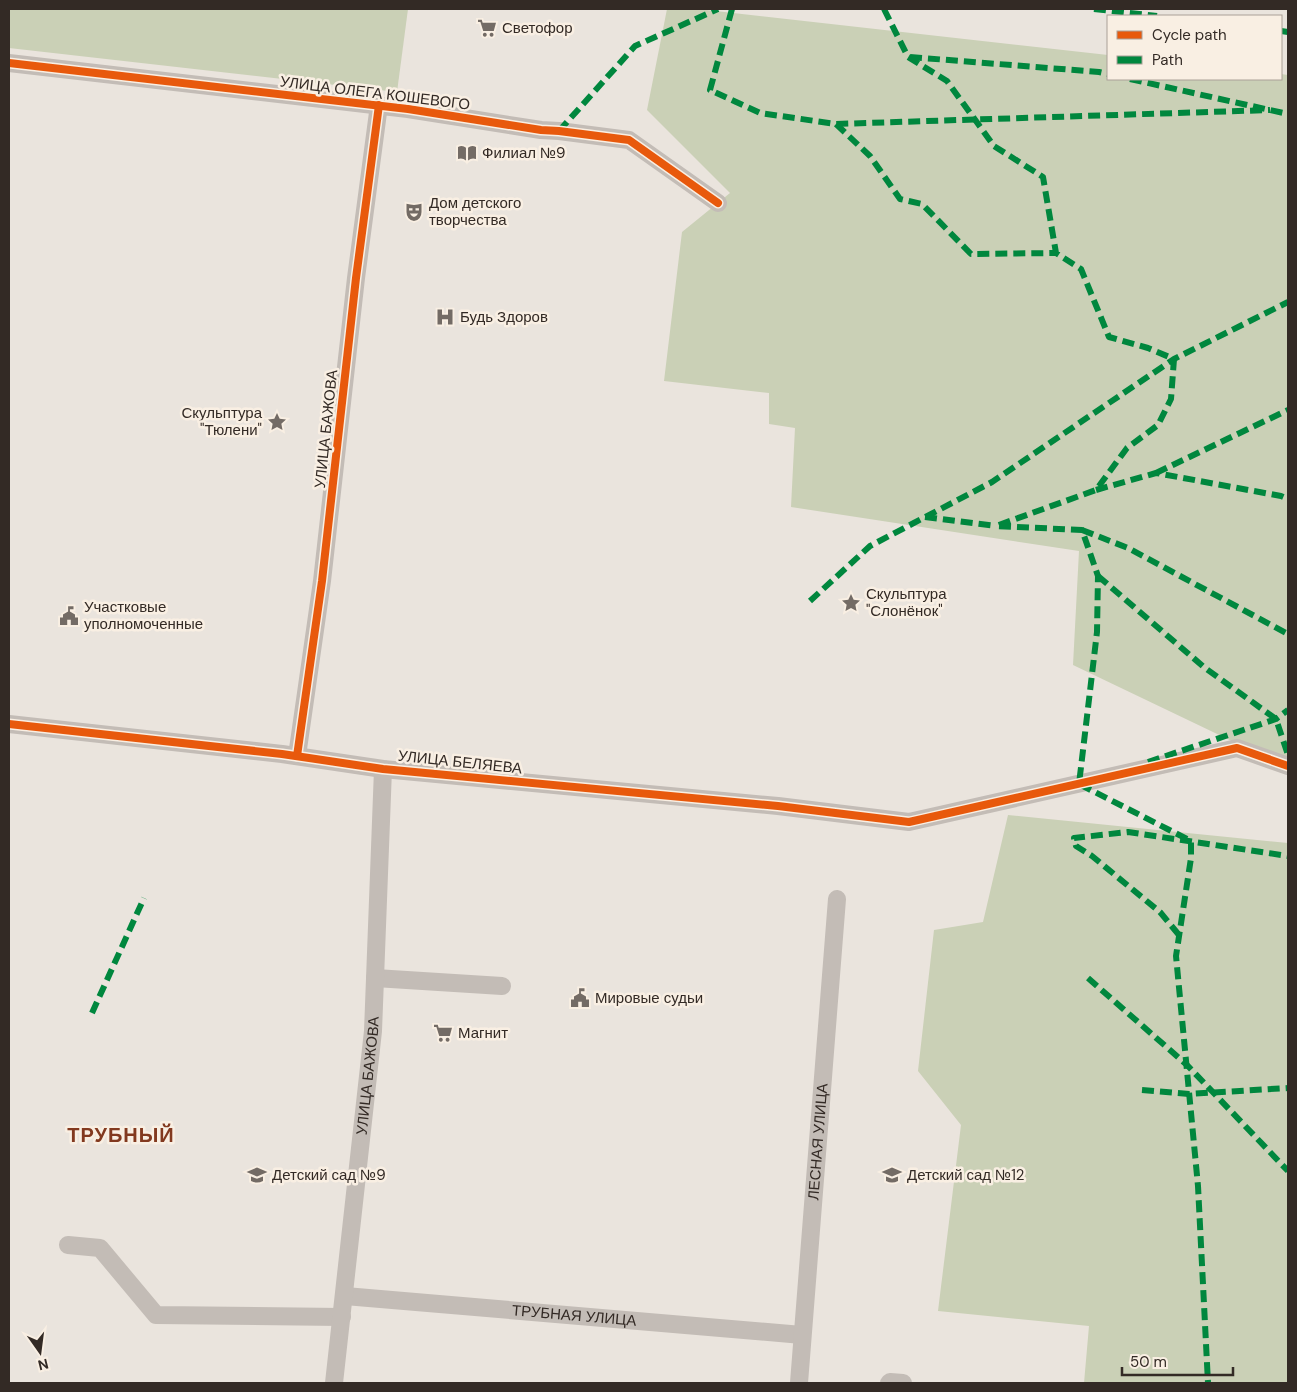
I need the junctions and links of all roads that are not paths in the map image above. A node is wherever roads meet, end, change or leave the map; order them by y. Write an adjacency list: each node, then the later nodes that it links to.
1 (9, 63): 2 (street, УЛИЦА ОЛЕГА КОШЕВОГО)
2 (379, 106): 3 (street, УЛИЦА ОЛЕГА КОШЕВОГО); 5 (street, УЛИЦА БАЖОВА)
3 (718, 203)
4 (9, 724): 5 (street, УЛИЦА БЕЛЯЕВА)
5 (297, 756): 7 (street, УЛИЦА БЕЛЯЕВА)
6 (1288, 766): 7 (street, УЛИЦА БЕЛЯЕВА)
7 (384, 768): 9 (street, УЛИЦА БАЖОВА)
8 (837, 899): 14 (street, ЛЕСНАЯ УЛИЦА)
9 (375, 978): 10 (street); 12 (street, УЛИЦА БАЖОВА)
10 (502, 986)
11 (68, 1245): 13 (street)
12 (345, 1296): 13 (street, УЛИЦА БАЖОВА); 14 (street, ТРУБНАЯ УЛИЦА)
13 (342, 1317): 15 (street, УЛИЦА БАЖОВА)
14 (802, 1335): 16 (street, ЛЕСНАЯ УЛИЦА)
15 (334, 1383)
16 (799, 1383)
17 (889, 1383): 18 (street)
18 (903, 1383)

